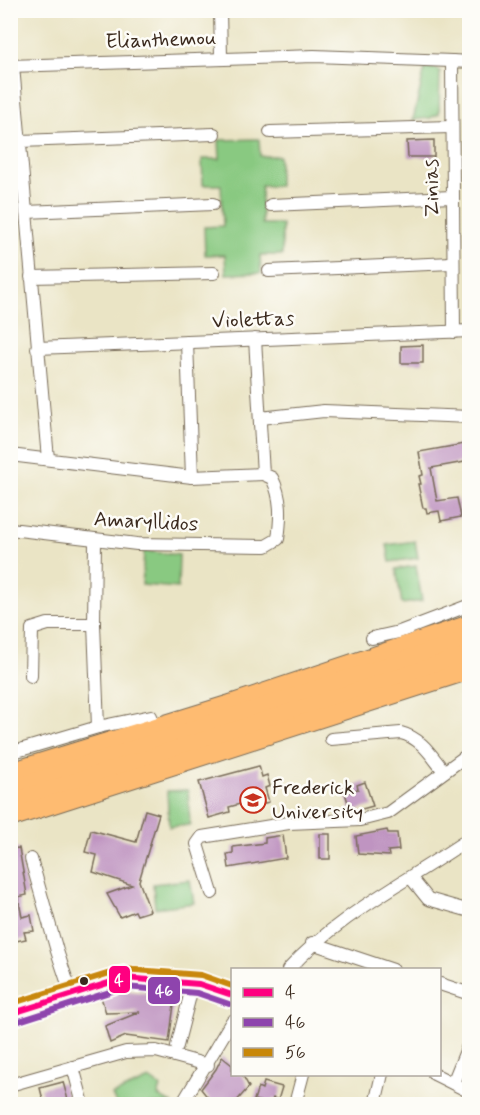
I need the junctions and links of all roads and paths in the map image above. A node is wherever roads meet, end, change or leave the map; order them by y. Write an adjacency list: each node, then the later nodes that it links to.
1 (220, 10): 2 (street)
2 (221, 57): 3 (street, Elianthemou); 5 (street, Elianthemou)
3 (452, 61): 4 (street); 6 (street, Zinias)
4 (470, 62)
5 (12, 66): 9 (street)
6 (451, 127): 7 (street); 10 (street, Zinias)
7 (270, 132)
8 (214, 134): 9 (street)
9 (20, 141): 13 (street)
10 (452, 197): 12 (street); 14 (street, Zinias)
11 (213, 204): 13 (street)
12 (271, 205)
13 (26, 212): 17 (street)
14 (452, 263): 15 (street); 19 (street, Zinias)
15 (269, 271)
16 (214, 273): 17 (street)
17 (31, 277): 22 (street)
18 (470, 331): 19 (street, Violettas)
19 (454, 332): 20 (street, Violettas)
20 (255, 339): 21 (street, Violettas); 24 (street)
21 (187, 342): 22 (street, Violettas); 28 (street)
22 (37, 348): 26 (street)
23 (470, 417): 24 (street)
24 (260, 418): 27 (street)
25 (10, 454): 26 (street)
26 (48, 459): 28 (street)
27 (263, 474): 28 (street); 30 (street, Amaryllidos)
28 (192, 477)
29 (10, 529): 30 (street, Amaryllidos)
30 (95, 541): 32 (street)
31 (470, 605): 35 (street)
32 (94, 624): 41 (street); 44 (street)
33 (470, 624): 36 (highway)
34 (470, 629): 36 (highway)
35 (372, 638)
36 (423, 639): 49 (highway)
37 (470, 639): 50 (highway)
38 (470, 655): 51 (highway)
39 (470, 666): 42 (highway)
40 (470, 670): 42 (highway)
41 (31, 676)
42 (401, 694): 52 (highway)
43 (151, 716): 44 (street)
44 (98, 728): 46 (street)
45 (331, 739): 48 (street)
46 (10, 753)
47 (470, 753): 48 (street)
48 (443, 770): 56 (street)
49 (10, 772)
50 (10, 790)
51 (10, 803)
52 (10, 818)
53 (470, 838): 55 (street)
54 (32, 859): 63 (street)
55 (411, 878): 57 (street); 58 (street)
56 (212, 894)
57 (470, 911)
58 (312, 943): 59 (street); 60 (street)
59 (289, 968)
60 (390, 968)
61 (193, 984): 63 (street); 65 (street); 69 (street)
62 (441, 984): 64 (street)
63 (71, 993): 66 (street)
64 (470, 994)
65 (231, 995)
66 (10, 1014)
67 (231, 1023): 70 (street)
68 (470, 1041): 75 (street)
69 (177, 1046)
70 (208, 1065): 71 (street); 79 (street)
71 (73, 1067): 76 (street); 78 (street)
72 (302, 1076): 80 (street)
73 (382, 1076): 81 (street)
74 (438, 1076): 75 (street)
75 (453, 1083): 77 (street)
76 (10, 1085)
77 (470, 1092)
78 (83, 1104)
79 (182, 1104)
80 (295, 1104)
81 (375, 1104)

